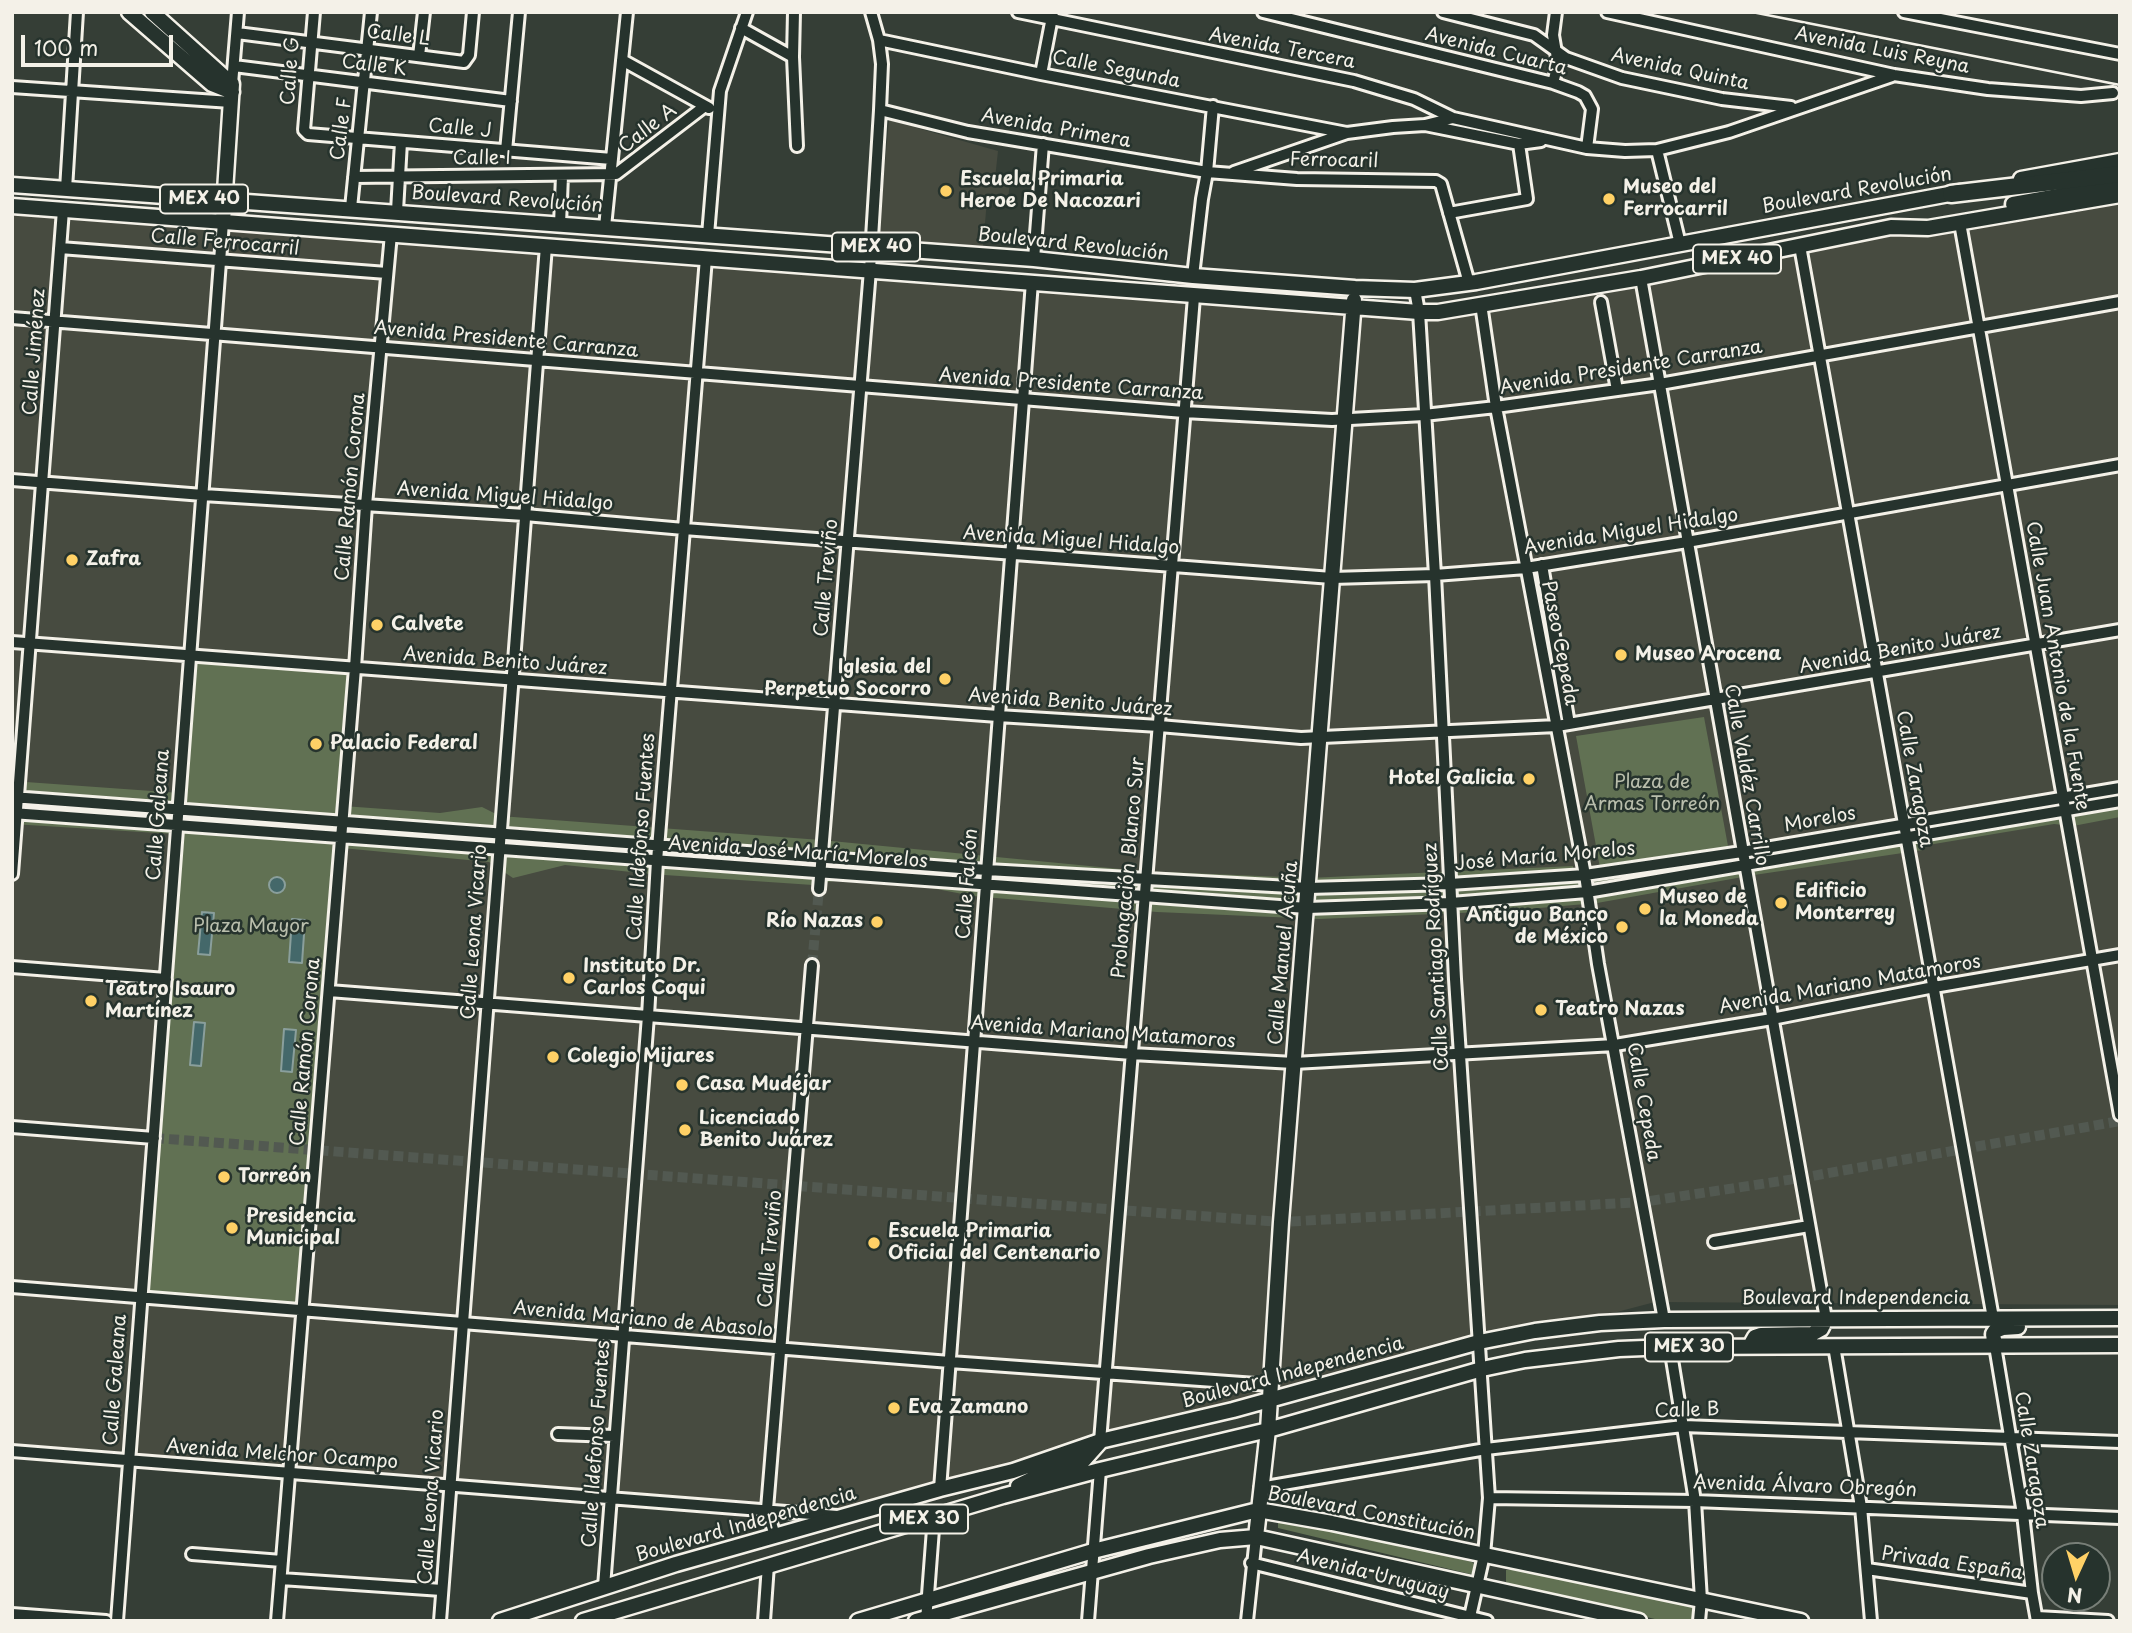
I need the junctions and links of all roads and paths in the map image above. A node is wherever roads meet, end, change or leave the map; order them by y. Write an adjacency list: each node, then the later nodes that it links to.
1 (77, 12): 40 (street)
2 (130, 12): 41 (main road)
3 (152, 12): 41 (main road)
4 (238, 12): 23 (street, Calle Galeana)
5 (314, 12): 26 (street, Calle G)
6 (371, 12): 27 (street, Calle F)
7 (424, 12): 30 (street)
8 (473, 12): 30 (street, Calle L)
9 (519, 12): 43 (street)
10 (627, 12): 24 (street)
11 (637, 12): 24 (street)
12 (747, 12): 22 (street)
13 (794, 12): 31 (street)
14 (871, 12): 25 (street, Calle Treviño)
15 (1018, 12): 21 (street, Avenida Tercera)
16 (1263, 12): 38 (street, Avenida Cuarta)
17 (1443, 12): 28 (street, Avenida Quinta)
18 (1556, 12): 28 (street)
19 (1607, 12): 36 (street, Avenida Luis Reyna)
20 (1904, 12): 29 (street)
21 (1053, 16): 34 (street); 49 (street, Avenida Tercera)
22 (741, 28): 31 (street); 48 (street)
23 (237, 33): 26 (street, Calle L); 33 (street, Calle Galeana)
24 (625, 35): 32 (street)
25 (879, 40): 34 (street, Calle Segunda); 47 (street, Calle Treviño)
26 (311, 42): 27 (street, Calle L); 35 (street, Calle G)
27 (368, 50): 30 (street, Calle L); 37 (street, Calle F)
28 (1558, 52): 38 (street); 46 (street, Avenida Quinta)
29 (2120, 54)
30 (419, 56)
31 (793, 57): 58 (street)
32 (622, 61): 44 (street); 63 (street)
33 (234, 66): 35 (street, Calle K); 41 (street, Calle Galeana)
34 (1041, 74): 45 (street, Calle Segunda)
35 (309, 75): 37 (street, Calle K); 51 (street, Calle G)
36 (1894, 75): 42 (street, Avenida Luis Reyna); 46 (street)
37 (365, 82): 43 (street, Calle K); 53 (street, Calle F)
38 (1553, 83): 59 (street, Avenida Cuarta)
39 (12, 87): 40 (street)
40 (72, 91): 41 (street); 75 (street)
41 (232, 92): 78 (main road, Calle Galeana)
42 (2113, 93)
43 (510, 101): 61 (street)
44 (705, 106): 48 (street); 66 (street, Calle A)
45 (1213, 106): 52 (street, Calle Segunda); 65 (street)
46 (1797, 107): 60 (street)
47 (880, 110): 56 (street, Avenida Primera); 94 (street, Calle Treviño)
48 (716, 112): 90 (street)
49 (1453, 118): 50 (street); 54 (street)
50 (1425, 125): 52 (street); 57 (street)
51 (306, 133): 53 (street, Calle J)
52 (1347, 133): 62 (street)
53 (357, 139): 55 (street, Calle J); 71 (street, Calle F)
54 (1548, 141): 57 (street); 59 (street)
55 (401, 142): 61 (street, Calle J); 69 (street)
56 (1042, 144): 65 (street, Avenida Primera); 97 (street)
57 (1520, 144): 83 (street)
58 (797, 146)
59 (1587, 148): 60 (street)
60 (1657, 150): 91 (street)
61 (506, 151): 63 (street, Calle J)
62 (1279, 157): 67 (street); 72 (street)
63 (612, 159): 66 (street)
64 (2120, 161): 76 (main road, Boulevard Revolución)
65 (1207, 172): 67 (street, Avenida Primera); 101 (street)
66 (611, 174): 70 (street, Calle I); 87 (street)
67 (1228, 174): 72 (street, Ferrocaril)
68 (2120, 174): 76 (highway, MEX 40)
69 (399, 176): 70 (street, Calle I); 71 (street, Calle I); 82 (street)
70 (562, 176): 85 (street)
71 (354, 177): 80 (street, Calle F)
72 (1276, 177): 83 (street, Ferrocaril)
73 (12, 185): 75 (main road, Boulevard Revolución / MEX 40)
74 (2120, 185): 88 (main road)
75 (66, 189): 78 (main road, Boulevard Revolución / MEX 40)
76 (1951, 194): 91 (main road, Boulevard Revolución / MEX 40)
77 (2120, 195): 86 (main road, MEX 40)
78 (225, 201): 80 (main road, Boulevard Revolución / MEX 40); 84 (main road, Calle Galeana)
79 (12, 206): 81 (main road, MEX 40)
80 (351, 208): 82 (main road, Boulevard Revolución / MEX 40)
81 (62, 210): 84 (main road, MEX 40); 95 (street, Calle Jiménez)
82 (397, 211): 85 (main road, Boulevard Revolución / MEX 40)
83 (1449, 213): 104 (street)
84 (223, 222): 89 (main road, MEX 40); 98 (street, Calle Galeana)
85 (560, 223): 87 (main road, Boulevard Revolución / MEX 40)
86 (1960, 223): 88 (main road, MEX 40); 115 (street, Calle Juan Antonio de la Fuente)
87 (605, 227): 90 (main road, Boulevard Revolución / MEX 40)
88 (1891, 227): 93 (main road, MEX 40)
89 (391, 234): 92 (main road, MEX 40); 100 (street, Calle Ramón Corona)
90 (708, 234): 94 (main road, Boulevard Revolución / MEX 40)
91 (1680, 244): 104 (main road, Boulevard Revolución / MEX 40)
92 (546, 246): 96 (main road, MEX 40); 119 (street, Calle Leona Vicario)
93 (1800, 246): 102 (main road, MEX 40); 118 (street, Calle Zaragoza)
94 (871, 247): 97 (main road, Boulevard Revolución / MEX 40); 99 (street, Calle Treviño)
95 (60, 248): 98 (street, Calle Ferrocarril); 114 (street, Calle Jiménez)
96 (706, 258): 99 (main road, MEX 40); 120 (street, Calle Ildefonso Fuentes)
97 (1034, 259): 101 (main road, Boulevard Revolución / MEX 40)
98 (220, 260): 100 (street, Calle Ferrocarril); 116 (street, Calle Galeana)
99 (870, 270): 103 (main road, MEX 40); 122 (street, Calle Treviño)
100 (387, 274): 117 (street, Calle Ramón Corona)
101 (1193, 276): 105 (main road, Boulevard Revolución / MEX 40)
102 (1641, 278): 110 (main road, MEX 40); 121 (street, Calle Valdéz Carrillo)
103 (1032, 282): 107 (main road, MEX 40); 124 (street, Calle Falcón)
104 (1469, 283): 106 (main road, Boulevard Revolución / MEX 40)
105 (1355, 288): 106 (main road, Boulevard Revolución / MEX 40); 111 (main road, Calle Manuel Acuña)
106 (1415, 290): 112 (street, Calle Santiago Rodríguez)
107 (1194, 297): 111 (main road, MEX 40); 126 (street, Prolongación Blanco Sur)
108 (1601, 302): 123 (street)
109 (2120, 303): 115 (street, Avenida Presidente Carranza)
110 (1481, 304): 112 (main road, MEX 40); 125 (street)
111 (1354, 308): 112 (main road, MEX 40); 128 (main road, Calle Manuel Acuña)
112 (1419, 312): 127 (street, Calle Santiago Rodríguez)
113 (12, 318): 114 (street, Avenida Presidente Carranza)
114 (55, 322): 116 (street, Avenida Presidente Carranza); 131 (street, Calle Jiménez)
115 (1978, 328): 118 (street, Avenida Presidente Carranza); 132 (street, Calle Juan Antonio de la Fuente)
116 (215, 335): 117 (street, Avenida Presidente Carranza); 133 (street, Calle Galeana)
117 (380, 348): 119 (street, Avenida Presidente Carranza); 134 (street, Calle Ramón Corona)
118 (1820, 355): 121 (street, Avenida Presidente Carranza); 135 (street, Calle Zaragoza)
119 (536, 360): 120 (street, Avenida Presidente Carranza); 136 (street, Calle Leona Vicario)
120 (696, 373): 122 (street, Avenida Presidente Carranza); 137 (street, Calle Ildefonso Fuentes)
121 (1660, 384): 123 (street, Avenida Presidente Carranza); 139 (street, Calle Valdéz Carrillo)
122 (859, 386): 124 (street, Avenida Presidente Carranza); 138 (street, Calle Treviño)
123 (1617, 390): 125 (street, Avenida Presidente Carranza)
124 (1022, 399): 126 (street, Avenida Presidente Carranza); 140 (street, Calle Falcón)
125 (1496, 407): 127 (street, Avenida Presidente Carranza); 143 (street)
126 (1184, 412): 128 (street, Avenida Presidente Carranza); 142 (street, Prolongación Blanco Sur)
127 (1424, 415): 128 (street, Avenida Presidente Carranza); 144 (street, Calle Santiago Rodríguez)
128 (1345, 420): 145 (main road, Calle Manuel Acuña)
129 (2120, 464): 132 (street, Avenida Miguel Hidalgo)
130 (12, 480): 131 (street, Avenida Miguel Hidalgo)
131 (43, 482): 133 (street, Avenida Miguel Hidalgo); 148 (street, Calle Jiménez)
132 (2007, 485): 135 (street, Avenida Miguel Hidalgo); 149 (street, Calle Juan Antonio de la Fuente)
133 (203, 495): 134 (street, Avenida Miguel Hidalgo); 150 (street, Calle Galeana)
134 (366, 505): 136 (street, Avenida Miguel Hidalgo); 151 (street, Calle Ramón Corona)
135 (1849, 513): 139 (street, Avenida Miguel Hidalgo); 152 (street, Calle Zaragoza)
136 (525, 514): 137 (street, Avenida Miguel Hidalgo); 153 (street, Calle Leona Vicario)
137 (684, 529): 138 (street, Avenida Miguel Hidalgo); 154 (street, Calle Ildefonso Fuentes)
138 (848, 541): 140 (street, Avenida Miguel Hidalgo); 156 (street, Calle Treviño)
139 (1687, 542): 141 (street, Avenida Miguel Hidalgo); 155 (street, Calle Valdéz Carrillo)
140 (1011, 554): 142 (street, Avenida Miguel Hidalgo); 157 (street, Calle Falcón)
141 (1542, 565): 143 (street, Avenida Miguel Hidalgo); 158 (street, Paseo Cepeda)
142 (1172, 566): 145 (street, Avenida Miguel Hidalgo); 159 (street, Prolongación Blanco Sur)
143 (1526, 568): 144 (street, Avenida Miguel Hidalgo); 160 (street, Paseo Cepeda)
144 (1435, 575): 145 (street, Avenida Miguel Hidalgo); 161 (street, Calle Santiago Rodríguez)
145 (1332, 578): 162 (main road, Calle Manuel Acuña)
146 (2120, 630): 149 (street, Avenida Benito Juárez)
147 (12, 642): 148 (street, Avenida Benito Juárez)
148 (30, 643): 150 (street, Avenida Benito Juárez); 164 (street, Calle Jiménez)
149 (2035, 644): 152 (street, Avenida Benito Juárez); 165 (street, Calle Juan Antonio de la Fuente)
150 (191, 656): 151 (street, Avenida Benito Juárez); 167 (street, Calle Galeana)
151 (355, 668): 153 (street, Avenida Benito Juárez); 170 (street, Calle Ramón Corona)
152 (1877, 672): 155 (street, Avenida Benito Juárez); 171 (street, Calle Zaragoza)
153 (512, 680): 154 (street, Avenida Benito Juárez); 173 (street, Calle Leona Vicario)
154 (670, 692): 156 (street, Avenida Benito Juárez); 176 (street, Calle Ildefonso Fuentes)
155 (1715, 700): 158 (street, Avenida Benito Juárez); 178 (street, Calle Valdéz Carrillo)
156 (834, 704): 157 (street, Avenida Benito Juárez); 179 (street, Calle Treviño)
157 (998, 716): 159 (street, Avenida Benito Juárez); 182 (street, Calle Falcón)
158 (1570, 724): 160 (street, Avenida Benito Juárez)
159 (1158, 726): 162 (street, Avenida Benito Juárez); 186 (street, Prolongación Blanco Sur)
160 (1557, 726): 161 (street, Avenida Benito Juárez); 185 (street, Calle Cepeda)
161 (1442, 732): 162 (street, Avenida Benito Juárez); 188 (street, Calle Santiago Rodríguez)
162 (1320, 738): 189 (main road, Calle Manuel Acuña)
163 (2120, 788): 165 (street, Morelos)
164 (15, 797): 167 (street, Avenida José María Morelos); 169 (street, Calle Jiménez)
165 (2063, 799): 168 (street, Calle Juan Antonio de la Fuente); 171 (street, Morelos)
166 (2120, 801): 168 (street, Avenida José María Morelos)
167 (179, 810): 170 (street, Avenida José María Morelos); 172 (street, Calle Galeana)
168 (2065, 811): 174 (street, Avenida José María Morelos); 196 (street, Calle Juan Antonio de la Fuente)
169 (15, 813): 172 (street, Avenida José María Morelos); 184 (street, Calle Jiménez)
170 (342, 822): 173 (street, Avenida José María Morelos); 175 (street, Calle Ramón Corona)
171 (1904, 823): 174 (street, Calle Zaragoza); 178 (street, Morelos)
172 (177, 826): 175 (street, Avenida José María Morelos); 199 (street, Calle Galeana)
173 (500, 833): 176 (street, Avenida José María Morelos); 177 (street, Calle Leona Vicario)
174 (1907, 837): 181 (street, Avenida José María Morelos); 200 (street, Calle Zaragoza)
175 (341, 838): 177 (street, Avenida José María Morelos); 201 (street, Calle Ramón Corona)
176 (658, 845): 179 (street, Avenida José María Morelos); 180 (street, Calle Ildefonso Fuentes)
177 (499, 849): 180 (street, Avenida José María Morelos); 202 (street, Calle Leona Vicario)
178 (1742, 852): 181 (street, Calle Valdéz Carrillo); 185 (street, José María Morelos)
179 (821, 857): 182 (street, Avenida José María Morelos); 183 (street, Calle Treviño)
180 (657, 861): 183 (street, Avenida José María Morelos); 203 (street, Calle Ildefonso Fuentes)
181 (1745, 866): 191 (street, Avenida José María Morelos); 204 (street, Calle Valdéz Carrillo)
182 (987, 870): 186 (street, Avenida José María Morelos); 187 (street, Calle Falcón)
183 (820, 873): 187 (street, Avenida José María Morelos); 190 (street, Calle Treviño)
184 (12, 874)
185 (1585, 875): 188 (street, José María Morelos); 191 (street, Calle Cepeda)
186 (1146, 880): 189 (street, Avenida José María Morelos); 192 (street, Prolongación Blanco Sur)
187 (986, 884): 192 (street, Avenida José María Morelos); 206 (street, Calle Falcón)
188 (1450, 884): 189 (street, José María Morelos); 193 (street, Calle Santiago Rodríguez)
189 (1308, 888): 194 (main road, Calle Manuel Acuña)
190 (818, 889)
191 (1587, 892): 193 (street, Avenida José María Morelos); 207 (street, Calle Cepeda)
192 (1144, 898): 194 (street, Avenida José María Morelos); 208 (street, Prolongación Blanco Sur)
193 (1451, 903): 194 (street, Avenida José María Morelos); 209 (street, Calle Santiago Rodríguez)
194 (1307, 908): 210 (main road, Calle Manuel Acuña)
195 (2120, 955): 196 (street, Avenida Mariano Matamoros)
196 (2092, 960): 200 (street, Avenida Mariano Matamoros); 211 (street, Calle Juan Antonio de la Fuente)
197 (812, 965): 205 (street, Calle Treviño)
198 (12, 967): 199 (street)
199 (166, 979): 213 (street, Calle Galeana)
200 (1934, 987): 204 (street, Avenida Mariano Matamoros); 219 (street, Calle Zaragoza)
201 (329, 991): 202 (street, Avenida Mariano Matamoros); 218 (street, Calle Ramón Corona)
202 (488, 1003): 203 (street, Avenida Mariano Matamoros); 224 (street, Calle Leona Vicario)
203 (648, 1016): 205 (street, Avenida Mariano Matamoros); 225 (street, Calle Ildefonso Fuentes)
204 (1772, 1018): 207 (street, Avenida Mariano Matamoros); 214 (street, Calle Valdéz Carrillo)
205 (807, 1028): 206 (street, Avenida Mariano Matamoros); 232 (street, Calle Treviño)
206 (974, 1042): 208 (street, Avenida Mariano Matamoros); 233 (street, Calle Falcón)
207 (1615, 1045): 209 (street, Avenida Mariano Matamoros); 223 (street, Calle Cepeda)
208 (1132, 1054): 210 (street, Avenida Mariano Matamoros); 235 (street, Prolongación Blanco Sur)
209 (1460, 1055): 210 (street, Avenida Mariano Matamoros); 226 (street, Calle Santiago Rodríguez)
210 (1294, 1063): 236 (main road, Calle Manuel Acuña)
211 (2120, 1115)
212 (12, 1127): 213 (street)
213 (154, 1138): 217 (street, Calle Galeana)
214 (1809, 1226): 215 (street); 222 (street, Calle Valdéz Carrillo)
215 (1714, 1242)
216 (12, 1287): 217 (street, Avenida Mariano de Abasolo)
217 (141, 1297): 218 (street, Avenida Mariano de Abasolo); 247 (street, Calle Galeana)
218 (303, 1310): 224 (street, Avenida Mariano de Abasolo); 249 (street, Calle Ramón Corona)
219 (1993, 1318): 220 (main road, Boulevard Independencia / MEX 30); 222 (main road, Boulevard Independencia / MEX 30)
220 (2059, 1318): 221 (main road, Boulevard Independencia / MEX 30); 230 (main road)
221 (2120, 1318)
222 (1826, 1319): 223 (main road, Boulevard Independencia / MEX 30); 228 (main road)
223 (1664, 1320): 226 (main road, Boulevard Independencia / MEX 30)
224 (463, 1323): 225 (street, Avenida Mariano de Abasolo); 250 (street, Calle Leona Vicario)
225 (623, 1336): 232 (street, Avenida Mariano de Abasolo); 241 (street, Calle Ildefonso Fuentes)
226 (1479, 1342): 234 (street, Calle Santiago Rodríguez); 236 (main road, Boulevard Independencia / MEX 30)
227 (2120, 1345): 230 (main road, MEX 30)
228 (1750, 1346): 229 (main road, MEX 30); 231 (main road, MEX 30)
229 (1834, 1346): 230 (main road, MEX 30); 239 (street)
230 (1995, 1346): 242 (street, Calle Zaragoza)
231 (1670, 1347): 234 (main road, MEX 30); 237 (street)
232 (780, 1348): 233 (street, Avenida Mariano de Abasolo); 258 (street, Calle Treviño)
233 (950, 1362): 235 (street, Avenida Mariano de Abasolo); 252 (street, Calle Falcón)
234 (1482, 1369): 238 (main road, MEX 30); 245 (street, Calle Santiago Rodríguez)
235 (1106, 1373): 236 (street, Avenida Mariano de Abasolo); 243 (street, Prolongación Blanco Sur)
236 (1270, 1392): 238 (main road, Calle Manuel Acuña); 243 (main road, Boulevard Independencia / MEX 30)
237 (1683, 1426): 239 (street, Calle B); 245 (street, Calle B); 256 (street)
238 (1268, 1430): 248 (main road, MEX 30); 251 (main road, Calle Manuel Acuña)
239 (1848, 1432): 242 (street, Calle B); 257 (street)
240 (558, 1434): 241 (street)
241 (614, 1436): 254 (street, Calle Ildefonso Fuentes)
242 (2010, 1438): 244 (street, Calle B); 260 (street, Calle Zaragoza)
243 (1100, 1441): 252 (main road, Boulevard Independencia / MEX 30); 253 (main road)
244 (2120, 1442)
245 (1486, 1449): 251 (street, Calle B); 255 (street, Calle Santiago Rodríguez)
246 (12, 1451): 247 (street, Avenida Melchor Ocampo)
247 (129, 1460): 249 (street, Avenida Melchor Ocampo); 287 (street, Calle Galeana)
248 (1100, 1470): 253 (main road, MEX 30); 266 (street)
249 (290, 1473): 250 (street, Avenida Melchor Ocampo); 269 (street, Calle Ramón Corona)
250 (451, 1485): 254 (street, Avenida Melchor Ocampo); 277 (street, Calle Leona Vicario)
251 (1260, 1488): 259 (main road, Calle Manuel Acuña)
252 (940, 1489): 261 (main road, Boulevard Independencia / MEX 30)
253 (1003, 1496): 262 (main road, MEX 30)
254 (610, 1497): 258 (street, Avenida Melchor Ocampo); 276 (street, Calle Ildefonso Fuentes)
255 (1489, 1498): 256 (street, Avenida Álvaro Obregón); 268 (street, Calle Santiago Rodríguez)
256 (1695, 1500): 257 (street, Avenida Álvaro Obregón); 280 (street)
257 (1861, 1507): 260 (street, Avenida Álvaro Obregón); 272 (street)
258 (767, 1509): 261 (street, Avenida Melchor Ocampo); 264 (street, Calle Treviño)
259 (1258, 1510): 265 (main road, Calle Manuel Acuña); 266 (main road, Boulevard Constitución); 268 (main road, Boulevard Constitución)
260 (2023, 1514): 263 (street, Avenida Álvaro Obregón); 278 (street, Calle Zaragoza)
261 (843, 1516): 264 (main road, Boulevard Independencia / MEX 30)
262 (934, 1516): 271 (main road, MEX 30); 279 (street)
263 (2120, 1518)
264 (775, 1536): 276 (main road, Boulevard Independencia / MEX 30)
265 (1255, 1537): 270 (street, Calle Manuel Acuña); 273 (main road); 275 (main road)
266 (1093, 1551): 273 (street); 279 (main road, Boulevard Constitución)
267 (192, 1554): 269 (street)
268 (1484, 1555): 275 (street, Calle Santiago Rodríguez); 280 (main road, Boulevard Constitución)
269 (282, 1561): 274 (street, Calle Ramón Corona)
270 (1251, 1563): 283 (street, Avenida Uruguay); 295 (street, Calle Manuel Acuña)
271 (768, 1565): 282 (main road, MEX 30); 292 (street)
272 (1867, 1569): 278 (street, Privada España); 300 (street)
273 (1092, 1572): 285 (main road); 294 (street)
274 (281, 1579): 277 (street); 288 (street, Calle Ramón Corona)
275 (1479, 1586): 283 (street, Calle Santiago Rodríguez); 297 (main road)
276 (604, 1587): 290 (main road, Boulevard Independencia / MEX 30)
277 (442, 1590): 289 (street, Calle Leona Vicario)
278 (2032, 1593): 284 (street, Calle Zaragoza)
279 (928, 1599): 285 (street); 293 (main road, Boulevard Constitución)
280 (1700, 1600): 298 (street); 299 (main road, Boulevard Constitución)
281 (12, 1614): 286 (street)
282 (602, 1618): 291 (main road, MEX 30)
283 (1470, 1619): 296 (street, Avenida Uruguay)
284 (2037, 1619): 301 (street)
285 (923, 1620)
286 (106, 1621)
287 (117, 1621)
288 (277, 1621)
289 (440, 1621)
290 (500, 1621)
291 (583, 1621)
292 (764, 1621)
293 (858, 1621)
294 (1088, 1621)
295 (1247, 1621)
296 (1487, 1621)
297 (1639, 1621)
298 (1699, 1621)
299 (1801, 1621)
300 (1871, 1621)
301 (2108, 1621)

